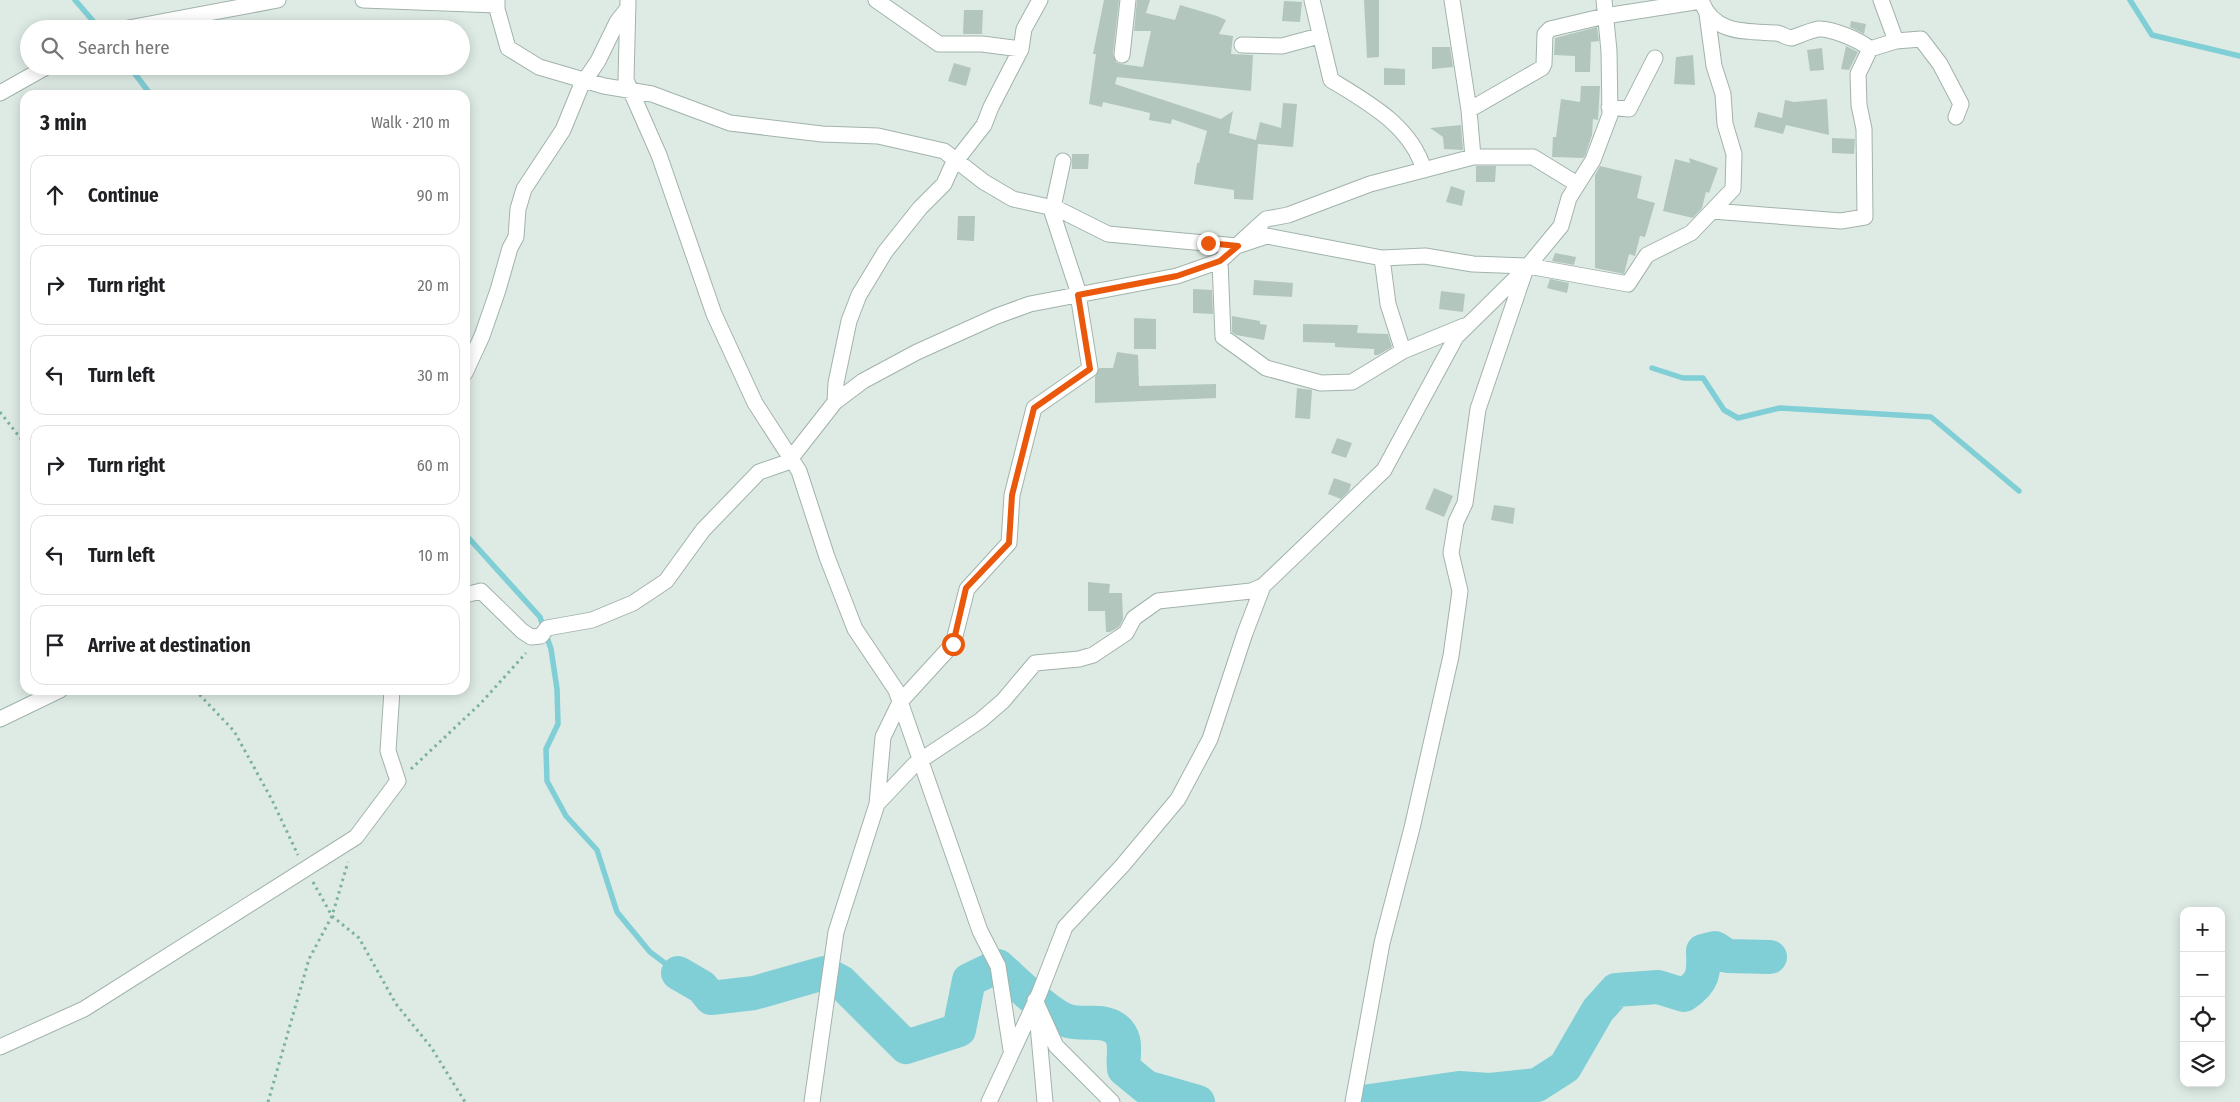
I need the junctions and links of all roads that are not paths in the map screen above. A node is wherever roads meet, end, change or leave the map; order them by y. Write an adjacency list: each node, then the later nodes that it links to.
1 (278, 0): 14 (street)
2 (363, 0): 10 (street)
3 (876, 0): 18 (street)
4 (1040, 0): 18 (street)
5 (1128, 0): 20 (street)
6 (1312, 0): 15 (street)
7 (1452, 0): 27 (street)
8 (1604, 0): 13 (street)
9 (1881, 0): 16 (street)
10 (497, 2): 23 (street)
11 (629, 3): 23 (street); 24 (street)
12 (1703, 5): 13 (street); 19 (street); 35 (street)
13 (1605, 16): 26 (street); 27 (street)
14 (172, 20)
15 (1319, 36): 17 (street); 32 (street)
16 (1896, 41): 19 (street); 28 (street)
17 (1242, 45)
18 (1021, 49): 30 (street)
19 (1870, 49): 35 (street)
20 (1122, 55)
21 (1655, 58): 26 (street)
22 (32, 75): 25 (street)
23 (584, 80): 24 (street); 43 (street)
24 (631, 90): 30 (street); 45 (street)
25 (0, 93)
26 (1610, 107): 33 (street)
27 (1468, 110): 29 (street)
28 (1956, 117)
29 (1473, 157): 32 (street); 33 (street)
30 (956, 160): 34 (street); 44 (street)
31 (1064, 161): 34 (street)
32 (1424, 170): 36 (street)
33 (1577, 184): 39 (street)
34 (1053, 208): 36 (street); 40 (street)
35 (1712, 211): 39 (street)
36 (1238, 246): 37 (street); 38 (street)
37 (1382, 258): 39 (street); 42 (street)
38 (1220, 261): 40 (street); 42 (street)
39 (1528, 266): 41 (street); 61 (street)
40 (1078, 295): 44 (street); 50 (street)
41 (1468, 324): 42 (street); 46 (street)
42 (1403, 351)
43 (470, 363)
44 (835, 402): 45 (street)
45 (791, 459): 47 (street); 50 (street)
46 (1263, 586): 52 (street); 54 (street)
47 (470, 594)
48 (50, 695): 51 (street)
49 (392, 695): 55 (street)
50 (900, 702): 52 (street); 53 (street)
51 (0, 719)
52 (920, 760): 53 (street); 56 (street)
53 (877, 804): 57 (street)
54 (1036, 1000): 56 (street); 59 (street); 60 (street)
55 (0, 1048)
56 (1011, 1050): 58 (street)
57 (812, 1102)
58 (989, 1102)
59 (1045, 1102)
60 (1112, 1102)
61 (1352, 1102)

